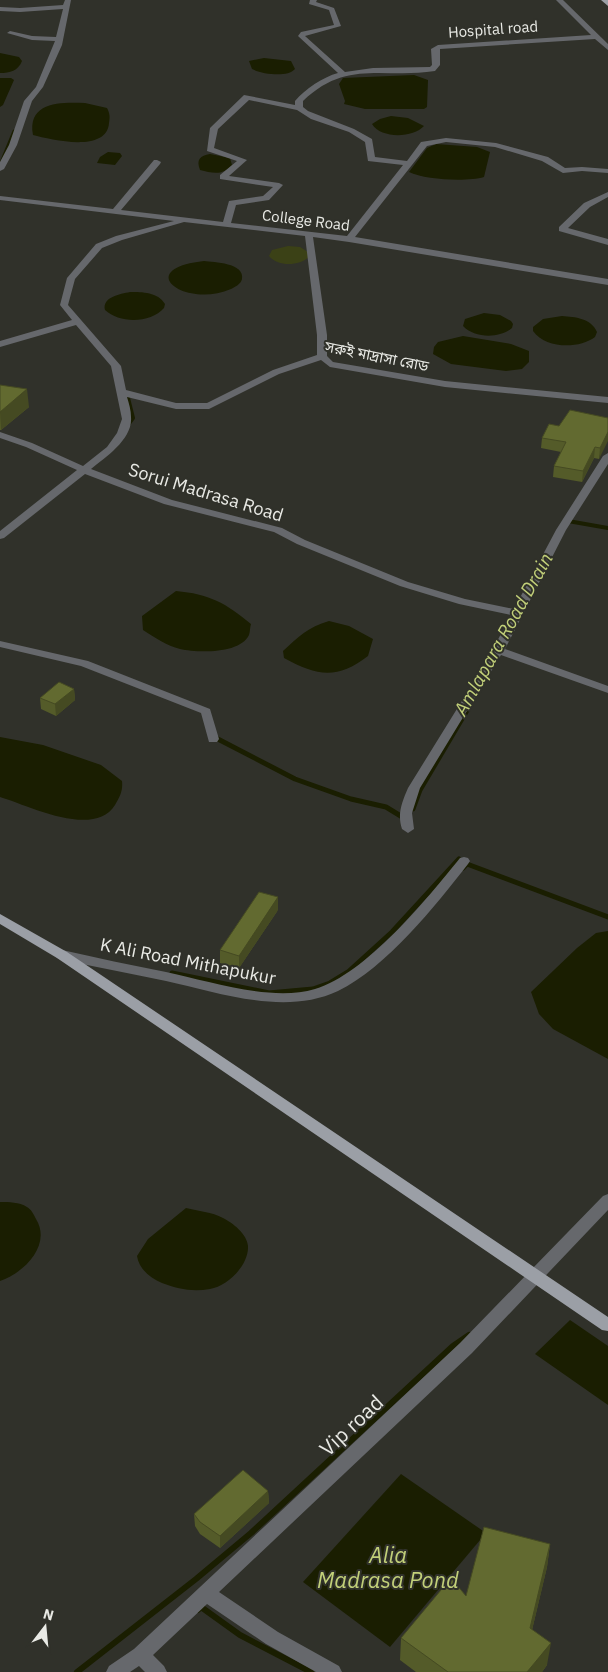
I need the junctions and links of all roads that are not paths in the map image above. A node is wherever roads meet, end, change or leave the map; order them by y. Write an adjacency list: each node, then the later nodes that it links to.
1 (314, 0): 11 (street)
2 (559, 0): 8 (street)
3 (604, 0): 5 (main road)
4 (66, 3): 6 (street); 9 (street)
5 (608, 4)
6 (0, 9)
7 (10, 33): 9 (street)
8 (597, 37): 10 (street); 11 (street, Hospital road)
9 (59, 39): 15 (street)
10 (608, 48)
11 (343, 74): 12 (street)
12 (299, 108): 14 (street); 21 (street)
13 (157, 162): 19 (street)
14 (408, 163): 16 (street); 23 (street)
15 (0, 169)
16 (608, 172)
17 (608, 194): 24 (street)
18 (0, 198): 19 (street, College Road)
19 (116, 211): 20 (street, College Road)
20 (186, 220): 21 (street, College Road); 26 (street)
21 (228, 224): 22 (street, College Road)
22 (309, 235): 23 (street, College Road); 28 (street)
23 (349, 239): 25 (street, College Road)
24 (608, 242)
25 (608, 282)
26 (78, 322): 27 (street); 29 (street)
27 (0, 344)
28 (322, 357): 29 (street, সরুই মাদ্রাসা রোড); 30 (street, সরুই মাদ্রাসা রোড)
29 (121, 392): 33 (street)
30 (608, 400)
31 (0, 435): 33 (street, Sorui Madrasa Road)
32 (608, 456): 35 (street)
33 (83, 470): 34 (street); 35 (street, Sorui Madrasa Road)
34 (0, 536)
35 (517, 613): 37 (street)
36 (0, 644): 39 (street)
37 (498, 650): 38 (street); 40 (street)
38 (608, 690)
39 (213, 739)
40 (408, 829)
41 (464, 861): 43 (street, K Ali Road Mithapukur)
42 (0, 918): 43 (main road)
43 (62, 955): 45 (main road)
44 (608, 1200): 45 (street, Vip road)
45 (534, 1275): 46 (main road); 47 (street, Vip road)
46 (608, 1325)
47 (205, 1593): 48 (street, Vip road); 51 (street)
48 (140, 1655): 49 (street, Vip road); 50 (street)
49 (115, 1672)
50 (158, 1672)
51 (333, 1672)

